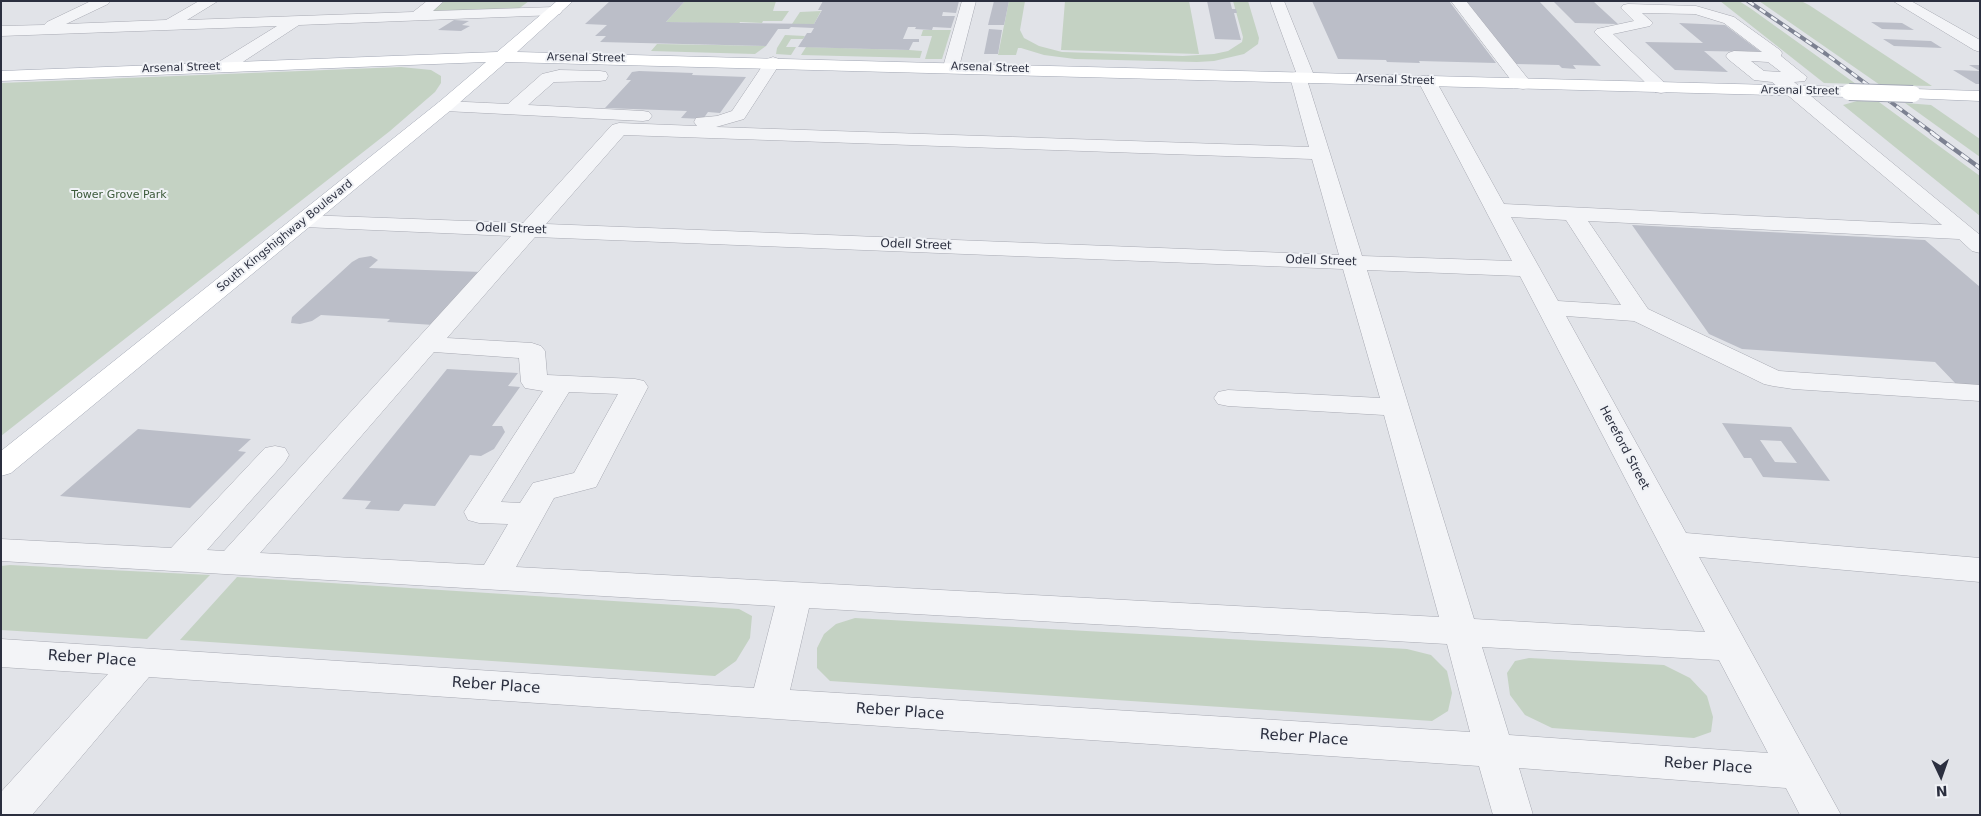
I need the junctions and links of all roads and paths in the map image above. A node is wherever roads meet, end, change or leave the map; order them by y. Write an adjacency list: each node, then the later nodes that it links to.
1 (102, 1): 13 (street)
2 (211, 1): 12 (street)
3 (437, 1): 10 (street)
4 (969, 1): 22 (street)
5 (1277, 1): 25 (street)
6 (1458, 1): 28 (street)
7 (1900, 1): 15 (street)
8 (320, 6): 11 (street)
9 (561, 6): 10 (street); 16 (main road, South Kingshighway Boulevard)
10 (417, 16): 11 (street)
11 (296, 20): 12 (street); 21 (street)
12 (167, 24): 13 (street)
13 (40, 30): 14 (street)
14 (5, 38)
15 (1980, 47)
16 (503, 56): 18 (main road, Arsenal Street); 19 (main road, Arsenal Street); 32 (main road, South Kingshighway Boulevard)
17 (1772, 57): 26 (street); 26 (street); 29 (street)
18 (619, 58): 20 (main road, Arsenal Street); 24 (street)
19 (380, 61): 21 (main road, Arsenal Street); 32 (main road)
20 (773, 62): 22 (main road, Arsenal Street); 34 (street)
21 (223, 67): 23 (main road, Arsenal Street)
22 (950, 67): 25 (main road, Arsenal Street)
23 (1, 76)
24 (600, 76): 33 (street); 34 (street)
25 (1302, 77): 27 (main road, Arsenal Street); 35 (street)
26 (1777, 77): 30 (street)
27 (1427, 81): 28 (main road, Arsenal Street); 36 (street, Hereford Street)
28 (1523, 84): 29 (main road, Arsenal Street)
29 (1661, 88): 30 (main road, Arsenal Street)
30 (1793, 91): 31 (main road, Arsenal Street, bridge); 40 (street)
31 (1980, 96)
32 (450, 102): 33 (street); 38 (main road, South Kingshighway Boulevard)
33 (513, 109): 34 (street)
34 (562, 112)
35 (1321, 153): 39 (street); 42 (street)
36 (1496, 210): 37 (street); 43 (street, Hereford Street)
37 (1573, 214): 40 (street); 45 (street)
38 (304, 221): 39 (street, Odell Street); 52 (main road, South Kingshighway Boulevard)
39 (529, 229): 42 (street, Odell Street); 46 (street)
40 (1963, 233): 41 (street)
41 (1980, 246)
42 (1351, 262): 43 (street, Odell Street); 50 (street)
43 (1528, 269): 44 (street, Hereford Street)
44 (1549, 308): 45 (street); 54 (street, Hereford Street)
45 (1639, 314): 48 (street)
46 (427, 344): 47 (street); 57 (street)
47 (561, 384): 53 (street); 53 (street)
48 (1980, 393)
49 (1228, 398): 50 (street)
50 (1396, 407): 61 (street)
51 (275, 454): 56 (street)
52 (1, 466)
53 (529, 514): 59 (street)
54 (1675, 542): 58 (street); 62 (street, Hereford Street)
55 (1, 550): 56 (street)
56 (178, 561): 57 (street)
57 (231, 564): 59 (street)
58 (1980, 570)
59 (493, 578): 60 (street)
60 (795, 594): 61 (street); 65 (street)
61 (1460, 632): 62 (street); 66 (street)
62 (1731, 647): 67 (street, Hereford Street)
63 (1, 653): 64 (street, Reber Place)
64 (141, 662): 65 (street, Reber Place); 68 (street)
65 (768, 704): 66 (street, Reber Place)
66 (1493, 750): 67 (street, Reber Place); 69 (street)
67 (1798, 772): 70 (street, Hereford Street)
68 (6, 815)
69 (1513, 815)
70 (1821, 815)

